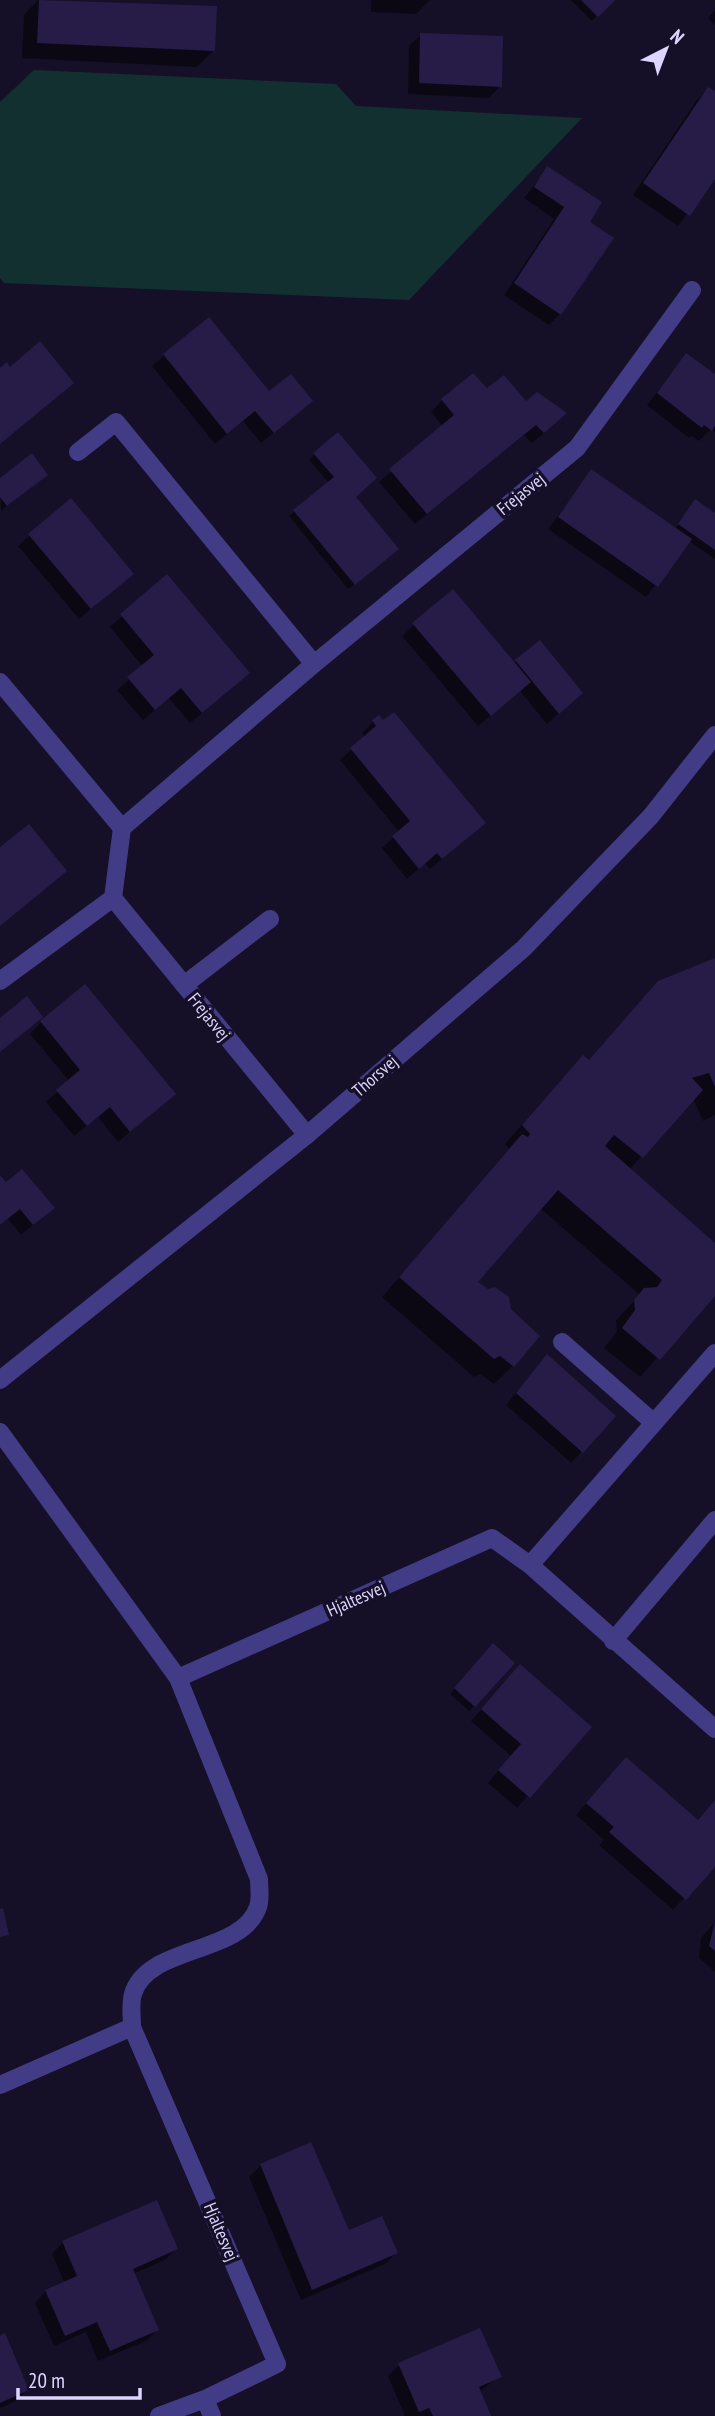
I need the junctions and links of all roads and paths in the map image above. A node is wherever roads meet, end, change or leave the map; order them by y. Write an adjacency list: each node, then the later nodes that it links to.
1 (692, 290): 3 (street, Frejasvej)
2 (78, 452): 3 (street)
3 (314, 664): 6 (street, Frejasvej)
4 (0, 682): 6 (street)
5 (715, 735): 11 (street, Thorsvej)
6 (122, 828): 7 (street)
7 (113, 898): 9 (street); 10 (street, Frejasvej)
8 (270, 919): 10 (street)
9 (0, 981)
10 (184, 985): 11 (street, Frejasvej)
11 (307, 1135): 14 (street, Thorsvej)
12 (562, 1342): 15 (street)
13 (715, 1353): 15 (street)
14 (0, 1380)
15 (654, 1423): 18 (street)
16 (0, 1432): 20 (street, Hjaltesvej)
17 (715, 1520): 19 (street)
18 (530, 1565): 19 (street, Hjaltesvej); 20 (street, Hjaltesvej)
19 (613, 1641): 21 (street, Hjaltesvej)
20 (178, 1678): 22 (street, Hjaltesvej)
21 (715, 1729)
22 (132, 2026): 23 (street); 24 (street, Hjaltesvej)
23 (0, 2085)
24 (205, 2399): 25 (street, Hjaltesvej); 26 (street)
25 (159, 2416)
26 (212, 2416)

